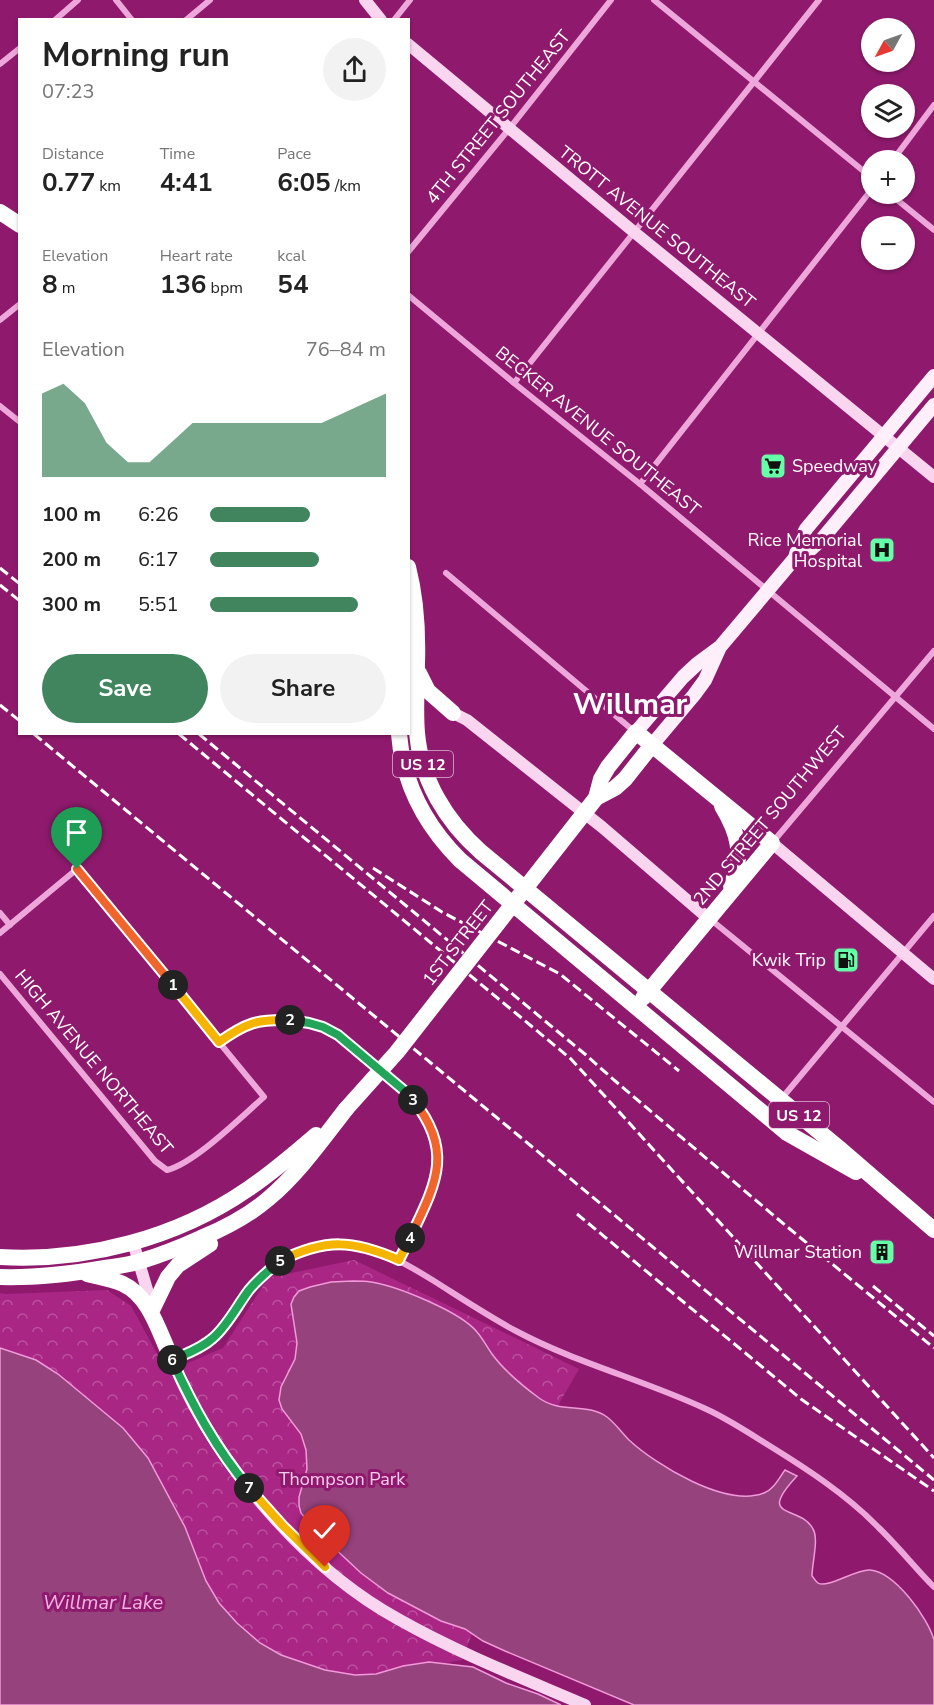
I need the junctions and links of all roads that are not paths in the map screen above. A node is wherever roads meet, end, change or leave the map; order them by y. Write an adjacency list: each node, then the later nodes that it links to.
1 (78, 0): 9 (street)
2 (117, 0): 10 (street)
3 (210, 0): 11 (street)
4 (364, 0): 12 (street)
5 (410, 0): 13 (street)
6 (611, 0): 19 (street, 4TH STREET SOUTHEAST)
7 (654, 0): 17 (street)
8 (819, 0): 17 (street)
9 (57, 18)
10 (130, 18)
11 (188, 18)
12 (379, 18)
13 (396, 18)
14 (410, 46): 19 (street, TROTT AVENUE SOUTHEAST)
15 (18, 50): 16 (street)
16 (0, 64)
17 (755, 82): 21 (street); 27 (street)
18 (934, 105): 20 (street)
19 (509, 129): 27 (street, TROTT AVENUE SOUTHEAST); 28 (street, 4TH STREET SOUTHEAST)
20 (900, 150)
21 (861, 169)
22 (861, 203): 32 (street)
23 (902, 204): 26 (street)
24 (0, 212): 25 (highway)
25 (18, 224)
26 (934, 230)
27 (634, 232): 32 (street, TROTT AVENUE SOUTHEAST); 34 (street)
28 (410, 250)
29 (410, 298): 34 (street, BECKER AVENUE SOUTHEAST)
30 (18, 306): 31 (street)
31 (0, 320)
32 (758, 334): 38 (street, TROTT AVENUE SOUTHEAST); 41 (street)
33 (934, 376): 38 (main road)
34 (514, 383): 41 (street, BECKER AVENUE SOUTHEAST)
35 (934, 405): 39 (main road)
36 (0, 406): 37 (street)
37 (18, 420)
38 (884, 436): 39 (street, TROTT AVENUE SOUTHEAST); 42 (main road)
39 (899, 448): 40 (street, TROTT AVENUE SOUTHEAST); 42 (main road)
40 (934, 477)
41 (640, 484): 45 (street, BECKER AVENUE SOUTHEAST)
42 (795, 558): 45 (main road)
43 (446, 573): 54 (street)
44 (410, 580): 46 (highway, US 12)
45 (768, 591): 48 (main road); 51 (street, BECKER AVENUE SOUTHEAST)
46 (412, 592): 47 (highway, US 12); 50 (highway, US 12)
47 (410, 608)
48 (720, 647): 54 (main road); 57 (main road)
49 (934, 651): 51 (street, 2ND STREET SOUTHWEST)
50 (417, 670): 52 (highway); 55 (highway, US 12)
51 (896, 698): 53 (street, BECKER AVENUE SOUTHEAST); 60 (street, 2ND STREET SOUTHWEST)
52 (453, 713): 55 (highway); 62 (street)
53 (934, 729)
54 (636, 732): 57 (highway); 59 (highway, 1ST STREET)
55 (417, 734): 69 (highway, US 12)
56 (399, 735): 70 (highway, US 12)
57 (652, 745): 58 (highway); 59 (highway, 1ST STREET)
58 (712, 793): 60 (highway); 62 (highway)
59 (597, 798): 75 (highway, 1ST STREET, bridge)
60 (772, 843): 62 (highway, 2ND STREET SOUTHWEST); 66 (street)
61 (0, 913): 64 (street)
62 (714, 913): 69 (highway, 2ND STREET SOUTHWEST); 71 (street)
63 (934, 916): 66 (street)
64 (10, 925): 65 (street); 72 (street)
65 (0, 933)
66 (903, 953): 68 (street); 71 (street)
67 (0, 974): 72 (street, HIGH AVENUE NORTHEAST)
68 (934, 979)
69 (649, 991): 70 (highway, 2ND STREET SOUTHWEST); 73 (highway, US 12)
70 (636, 1007): 76 (highway, US 12)
71 (842, 1027): 73 (street); 74 (street)
72 (219, 1042): 82 (street)
73 (780, 1100): 76 (street); 77 (highway, US 12)
74 (934, 1102)
75 (346, 1109): 78 (highway); 80 (highway)
76 (767, 1117): 77 (highway, US 12)
77 (881, 1185): 79 (highway, US 12)
78 (267, 1200): 83 (highway); 86 (highway)
79 (934, 1230)
80 (133, 1242): 81 (highway); 83 (street)
81 (0, 1257)
82 (399, 1260): 87 (street); 88 (street)
83 (139, 1262): 84 (highway); 86 (street)
84 (80, 1272): 85 (highway); 87 (highway)
85 (0, 1277)
86 (153, 1308): 87 (street)
87 (170, 1357): 89 (street)
88 (934, 1587)
89 (585, 1705)

